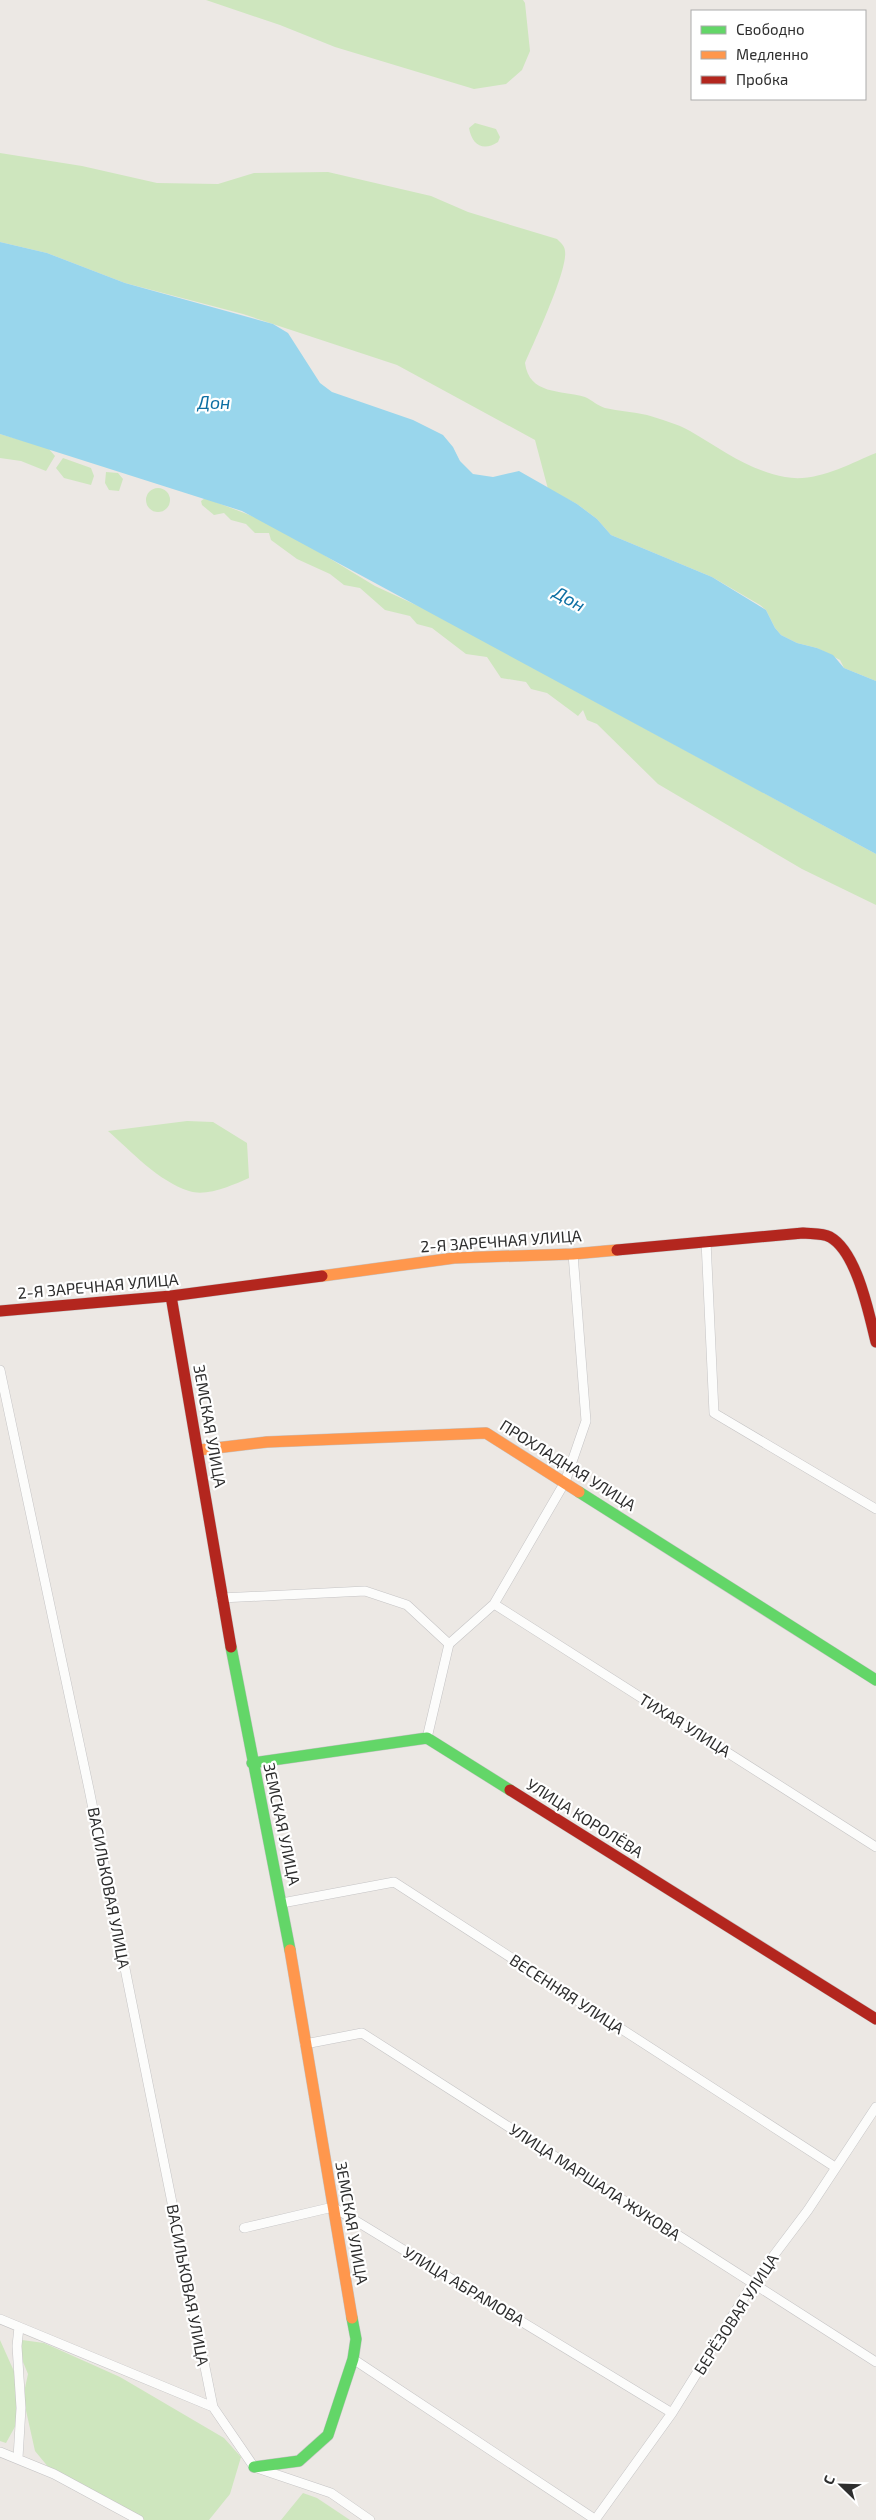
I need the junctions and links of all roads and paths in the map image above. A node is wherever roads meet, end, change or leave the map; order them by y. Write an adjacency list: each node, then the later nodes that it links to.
1 (706, 1241): 2 (street, 2-Я ЗАРЕЧНАЯ УЛИЦА); 5 (street, 2-Я ЗАРЕЧНАЯ УЛИЦА); 9 (street)
2 (573, 1254): 3 (street, 2-Я ЗАРЕЧНАЯ УЛИЦА); 8 (street)
3 (171, 1296): 4 (street, 2-Я ЗАРЕЧНАЯ УЛИЦА); 7 (street, ЗЕМСКАЯ УЛИЦА)
4 (0, 1311)
5 (876, 1342)
6 (0, 1370): 29 (street, ВАСИЛЬКОВАЯ УЛИЦА)
7 (199, 1450): 8 (street, ПРОХЛАДНАЯ УЛИЦА); 10 (street, ЗЕМСКАЯ УЛИЦА)
8 (565, 1482): 11 (street); 13 (street, ПРОХЛАДНАЯ УЛИЦА)
9 (876, 1509)
10 (221, 1598): 12 (street); 15 (street, ЗЕМСКАЯ УЛИЦА)
11 (494, 1604): 12 (street); 16 (street, ТИХАЯ УЛИЦА)
12 (449, 1644): 14 (street)
13 (876, 1680)
14 (427, 1738): 15 (street); 18 (street, УЛИЦА КОРОЛЁВА)
15 (252, 1763): 17 (street, ЗЕМСКАЯ УЛИЦА)
16 (876, 1847)
17 (282, 1902): 19 (street, ЗЕМСКАЯ УЛИЦА); 21 (street, ВЕСЕННЯЯ УЛИЦА)
18 (876, 2020)
19 (305, 2044): 22 (street, ЗЕМСКАЯ УЛИЦА); 24 (street, УЛИЦА МАРШАЛА ЖУКОВА)
20 (876, 2107): 21 (street, БЕРЁЗОВАЯ УЛИЦА)
21 (835, 2167): 24 (street, БЕРЁЗОВАЯ УЛИЦА)
22 (333, 2207): 23 (street); 27 (street, ЗЕМСКАЯ УЛИЦА); 30 (street, УЛИЦА АБРАМОВА)
23 (244, 2228)
24 (753, 2283): 28 (street, УЛИЦА МАРШАЛА ЖУКОВА); 30 (street, БЕРЁЗОВАЯ УЛИЦА)
25 (0, 2319): 26 (street)
26 (19, 2327): 29 (street); 32 (street)
27 (353, 2359): 33 (street, ЗЕМСКАЯ УЛИЦА); 36 (street)
28 (876, 2362)
29 (213, 2407): 33 (street)
30 (672, 2413): 36 (street, БЕРЁЗОВАЯ УЛИЦА)
31 (0, 2452): 32 (street)
32 (18, 2458): 34 (street)
33 (254, 2467): 35 (street)
34 (139, 2520)
35 (370, 2520)
36 (595, 2520)

